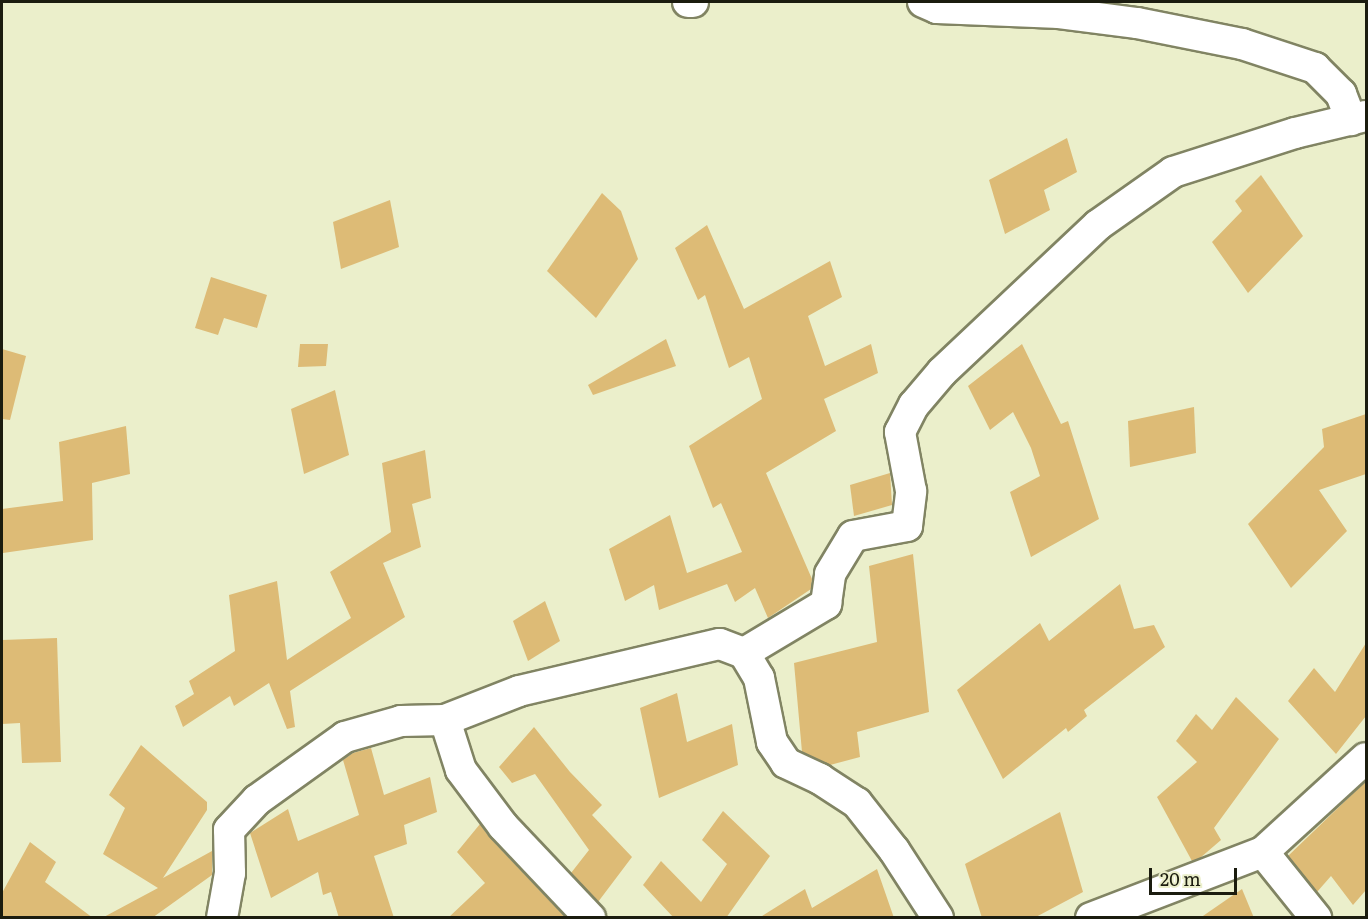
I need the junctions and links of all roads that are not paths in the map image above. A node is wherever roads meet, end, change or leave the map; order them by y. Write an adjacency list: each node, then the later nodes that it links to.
1 (923, 2): 2 (street)
2 (1359, 118): 3 (street)
3 (744, 653): 4 (street); 9 (street)
4 (445, 720): 7 (street); 8 (street)
5 (1366, 758): 6 (street)
6 (1263, 852): 10 (street); 11 (street)
7 (222, 918)
8 (590, 918)
9 (938, 918)
10 (1091, 918)
11 (1316, 918)

